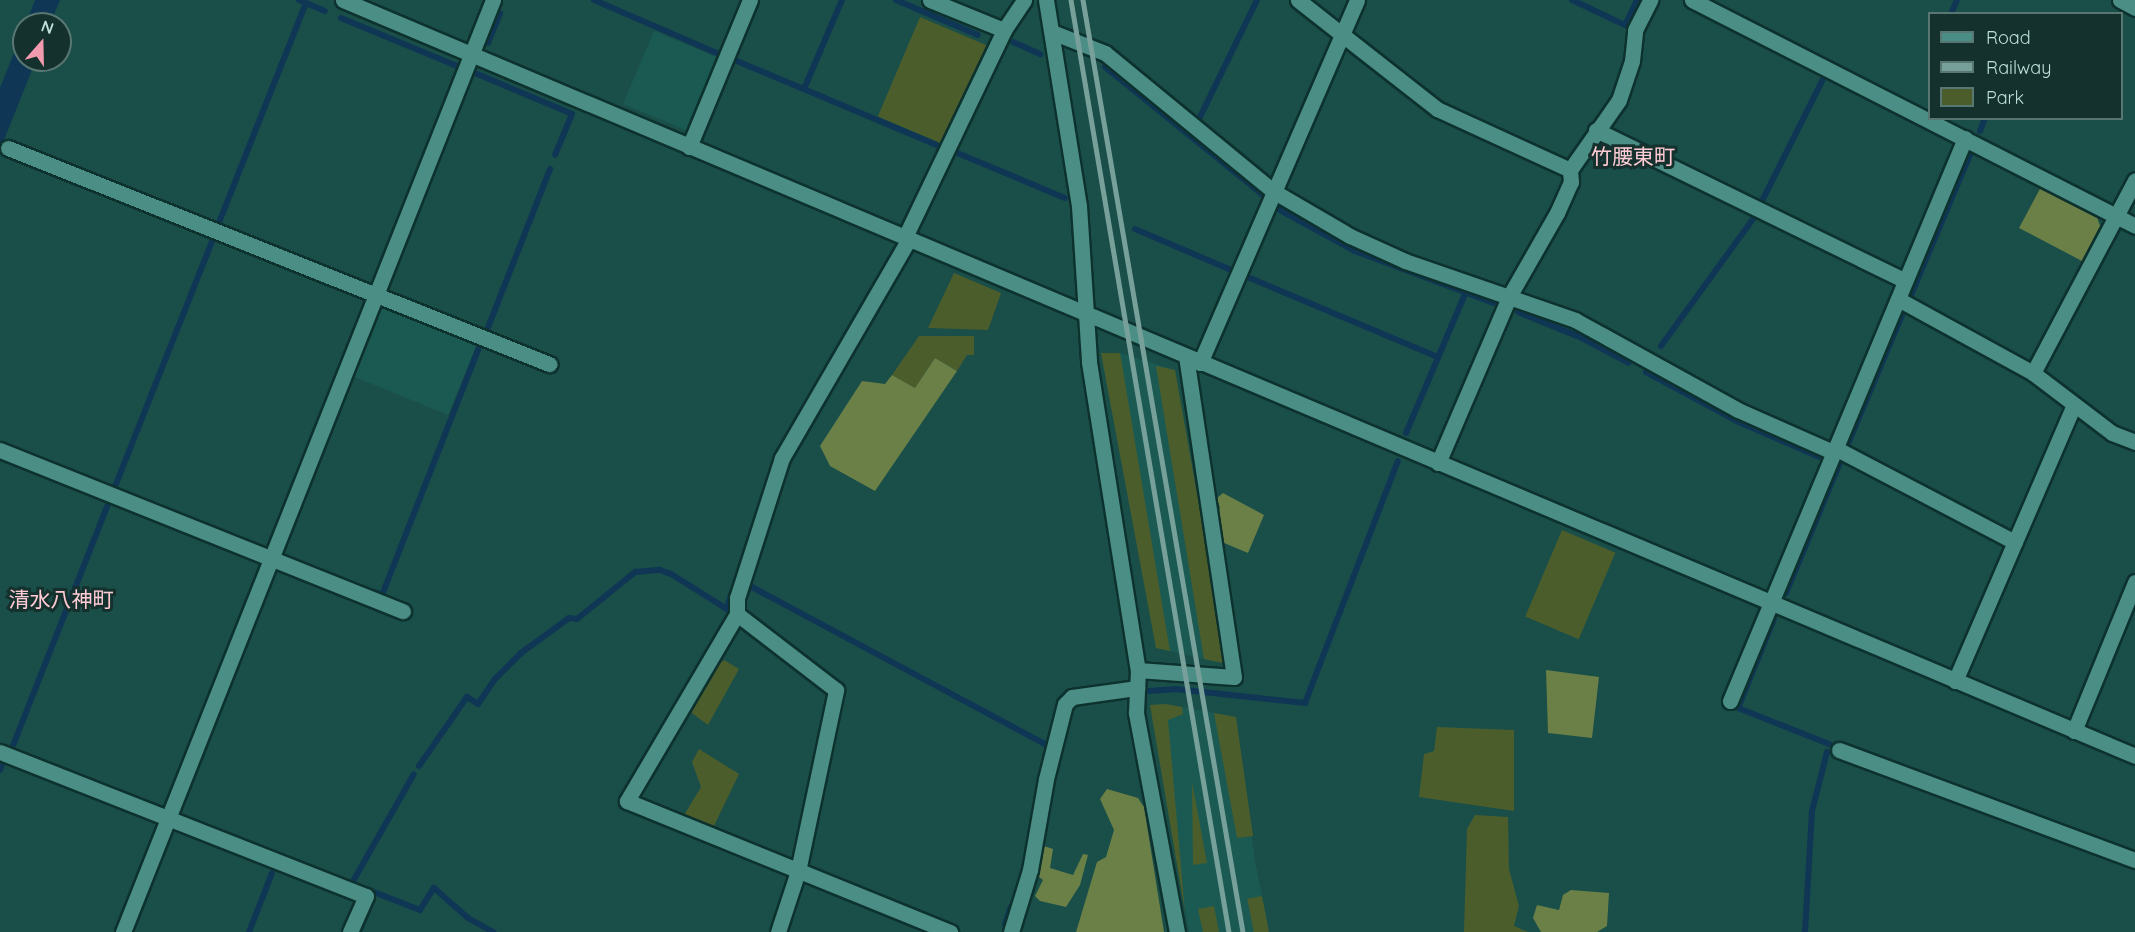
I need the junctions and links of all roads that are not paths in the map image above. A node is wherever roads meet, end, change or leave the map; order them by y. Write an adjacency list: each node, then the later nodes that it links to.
1 (343, 0): 16 (street)
2 (493, 0): 16 (street)
3 (749, 0): 21 (street)
4 (930, 0): 13 (street)
5 (1023, 0): 13 (street)
6 (1046, 0): 14 (street)
7 (1298, 0): 15 (street)
8 (1357, 0): 15 (street)
9 (1650, 0): 19 (street)
10 (1692, 0): 17 (street)
11 (2120, 0): 12 (street)
12 (2135, 8)
13 (1004, 30): 28 (street)
14 (1052, 32): 25 (street); 33 (street)
15 (1341, 33): 23 (street); 25 (street)
16 (471, 53): 21 (street); 30 (street)
17 (1928, 119)
18 (1929, 120): 20 (street)
19 (1596, 130): 23 (street); 29 (street)
20 (1965, 138): 26 (street); 29 (street)
21 (690, 147): 28 (street)
22 (8, 148): 30 (street)
23 (1570, 170): 31 (street)
24 (2135, 180): 26 (street)
25 (1273, 191): 31 (street); 35 (street)
26 (2116, 216): 27 (street); 37 (street)
27 (2135, 226)
28 (907, 238): 33 (street); 48 (street)
29 (1905, 281): 32 (street)
30 (375, 294): 36 (street); 44 (street)
31 (1510, 295): 41 (street); 42 (street)
32 (1898, 299): 37 (street); 41 (street)
33 (1084, 313): 34 (street); 49 (street)
34 (1185, 357): 35 (street); 49 (street)
35 (1200, 363): 42 (street)
36 (549, 364)
37 (2033, 374): 38 (street)
38 (2074, 405): 39 (street); 43 (street)
39 (2135, 442)
40 (0, 450): 44 (street)
41 (1834, 450): 43 (street); 46 (street)
42 (1438, 463): 46 (street)
43 (2015, 542): 50 (street)
44 (271, 559): 47 (street); 57 (street)
45 (2135, 582): 53 (street)
46 (1769, 603): 50 (street); 52 (street)
47 (403, 611)
48 (737, 614): 59 (street); 59 (street)
49 (1138, 670): 51 (street)
50 (1955, 681): 53 (street)
51 (1137, 688): 64 (street); 65 (street)
52 (1730, 701)
53 (2074, 730): 56 (street)
54 (1839, 750): 58 (street)
55 (0, 752): 57 (street)
56 (2135, 756)
57 (168, 817): 60 (street); 61 (street)
58 (2135, 860)
59 (798, 871): 62 (street); 63 (street)
60 (123, 932)
61 (350, 932)
62 (778, 932)
63 (950, 932)
64 (1011, 932)
65 (1177, 932)

